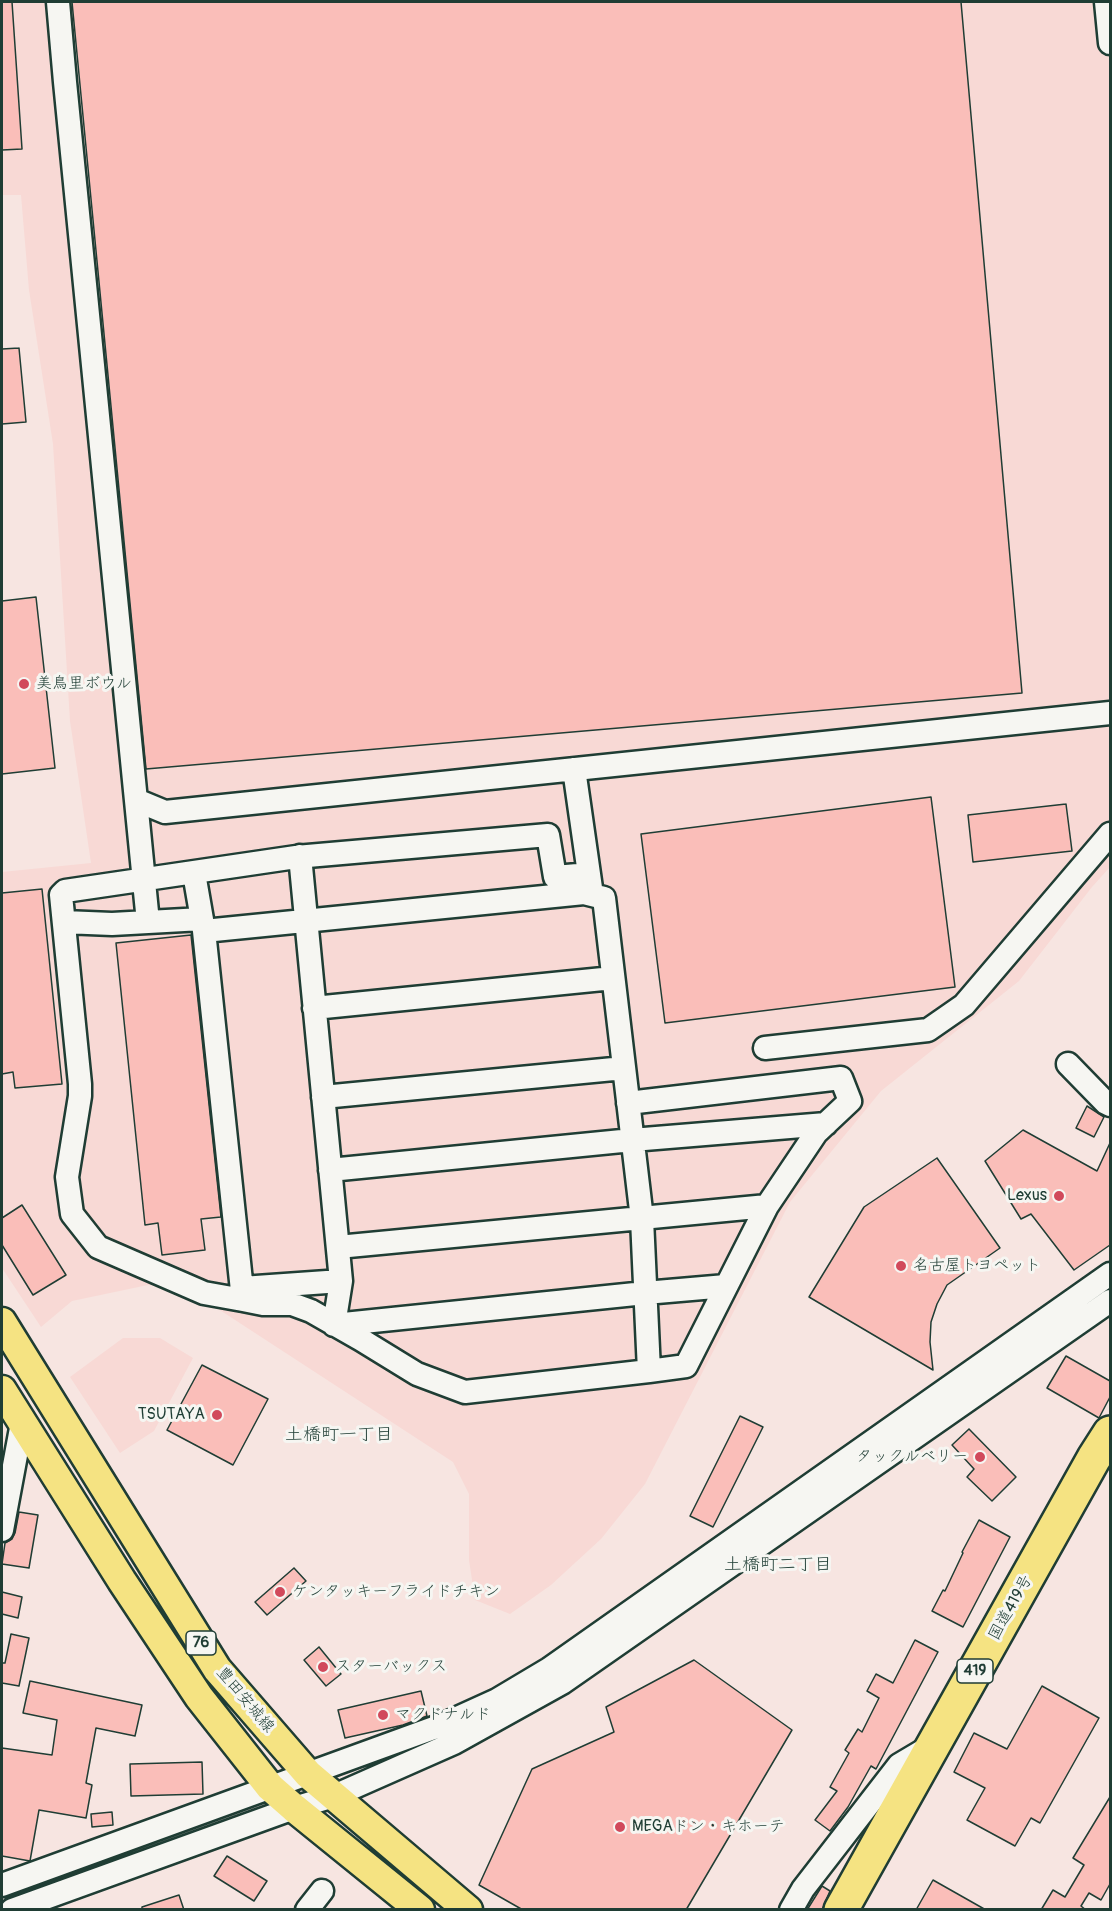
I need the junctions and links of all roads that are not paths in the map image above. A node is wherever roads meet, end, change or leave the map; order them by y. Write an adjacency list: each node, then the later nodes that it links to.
1 (58, 2): 6 (street)
2 (1106, 2): 3 (street)
3 (1110, 43)
4 (1110, 713): 5 (street)
5 (574, 770): 6 (street); 11 (street)
6 (136, 800): 10 (street)
7 (1110, 834): 19 (street)
8 (298, 856): 9 (street); 12 (street); 13 (street)
9 (194, 873): 10 (street); 16 (street)
10 (144, 880): 14 (street); 15 (street)
11 (590, 885): 12 (street); 17 (street)
12 (555, 887): 13 (street)
13 (306, 921): 16 (street); 18 (street)
14 (64, 922): 15 (street); 35 (street)
15 (148, 922): 16 (street)
16 (203, 925): 35 (street)
17 (613, 978): 18 (street); 21 (street)
18 (314, 1008): 22 (street)
19 (765, 1048)
20 (1068, 1064): 24 (street)
21 (624, 1068): 22 (street); 23 (street)
22 (323, 1097): 27 (street)
23 (628, 1103): 25 (street); 26 (street)
24 (1110, 1105)
25 (826, 1124): 26 (street); 28 (street)
26 (632, 1140): 27 (street); 29 (street)
27 (330, 1170): 30 (street)
28 (767, 1206): 29 (street); 33 (street)
29 (642, 1219): 30 (street); 34 (street)
30 (338, 1246): 32 (street)
31 (1110, 1274): 45 (street)
32 (341, 1281): 35 (street); 38 (street)
33 (726, 1286): 34 (street); 39 (street)
34 (645, 1293): 38 (street); 39 (street)
35 (243, 1294): 38 (street)
36 (1110, 1301): 47 (street)
37 (2, 1322): 45 (main road, 豊田安城線 / 76)
38 (334, 1325): 39 (street)
39 (649, 1371)
40 (2, 1390): 41 (main road, 豊田安城線 / 76)
41 (22, 1423): 43 (street); 46 (main road, 豊田安城線 / 76)
42 (1110, 1433): 44 (highway, 国道419号 / 419)
43 (2, 1530)
44 (934, 1744): 55 (street); 56 (highway, 国道419号 / 419)
45 (308, 1774): 46 (street); 47 (main road, 豊田安城線 / 76)
46 (270, 1787): 48 (main road, 豊田安城線 / 76); 49 (street)
47 (334, 1796): 48 (street); 54 (main road, 豊田安城線 / 76)
48 (294, 1809): 51 (street); 53 (main road, 豊田安城線 / 76)
49 (2, 1885)
50 (322, 1891): 52 (street)
51 (12, 1910)
52 (307, 1910)
53 (420, 1910)
54 (468, 1910)
55 (791, 1910)
56 (841, 1910)

